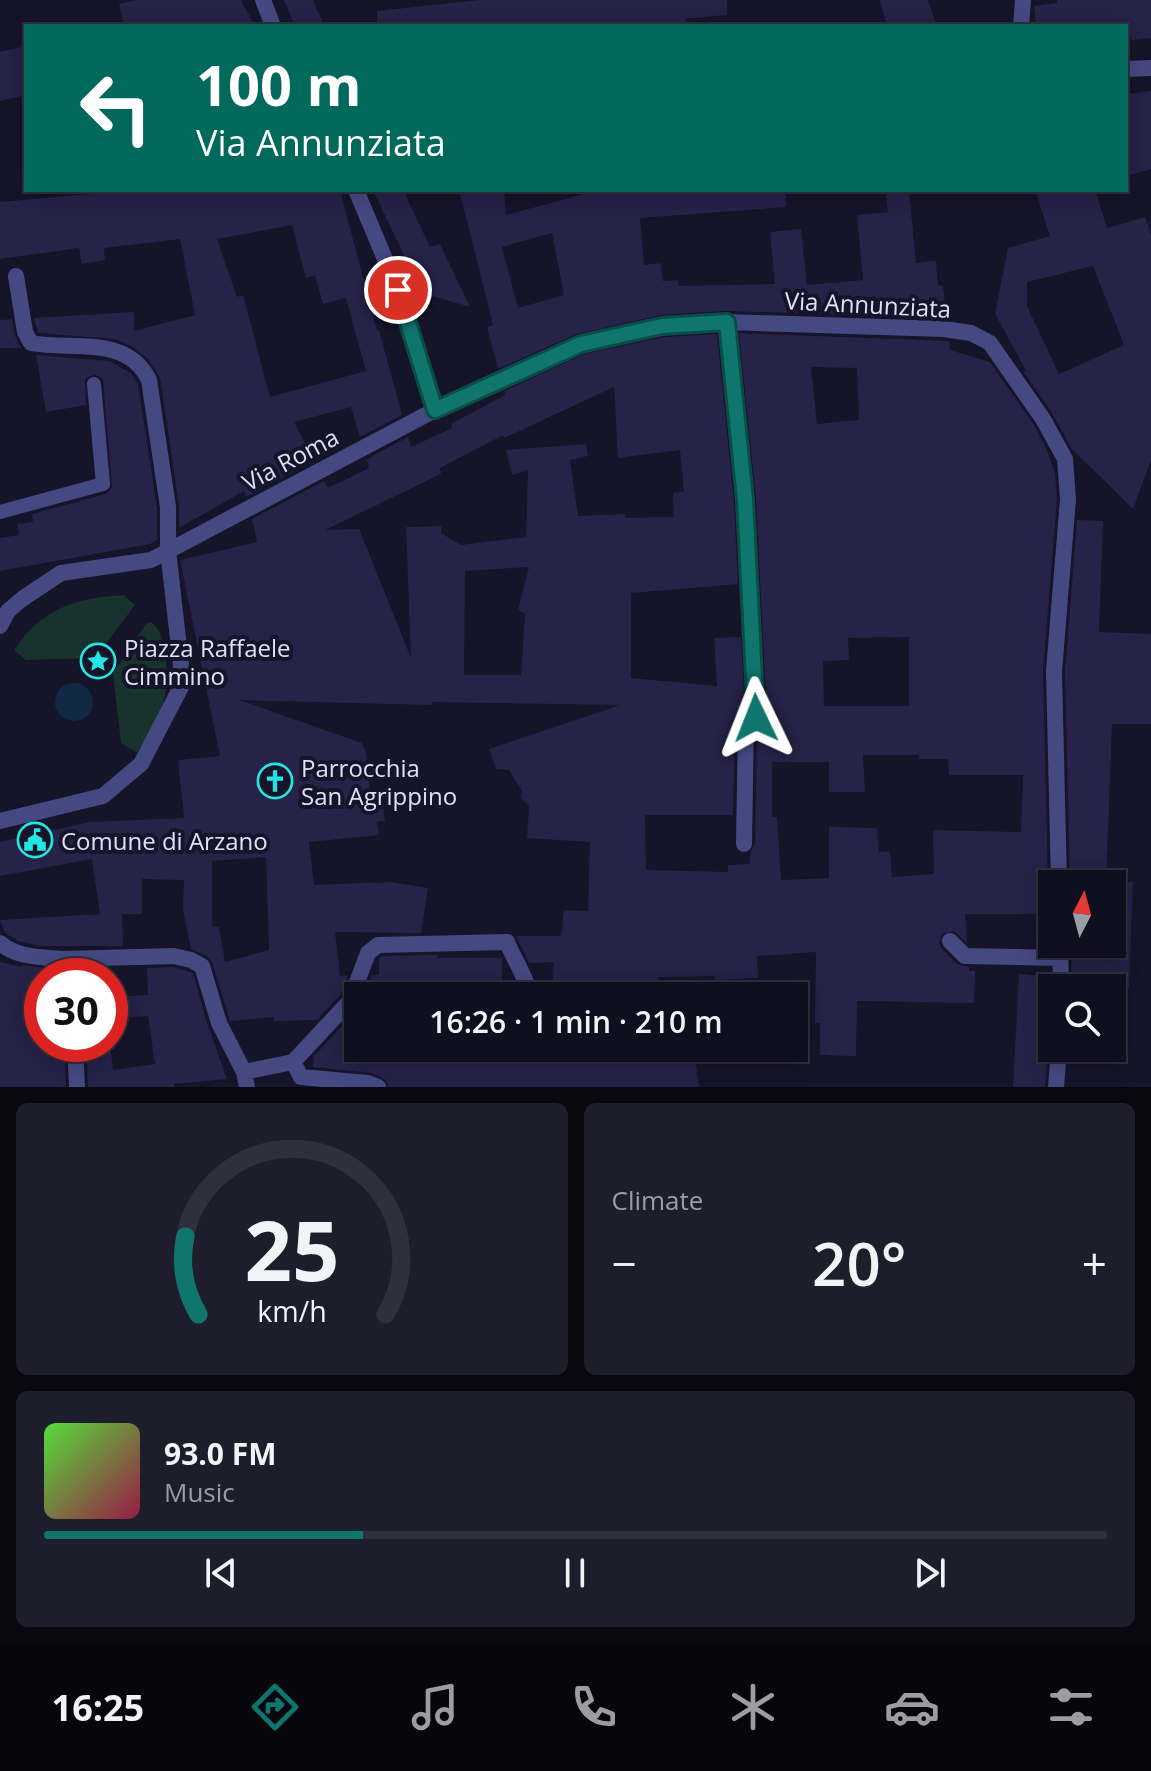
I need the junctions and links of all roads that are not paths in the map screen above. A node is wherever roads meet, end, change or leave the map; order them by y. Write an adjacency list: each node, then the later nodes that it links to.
1 (263, 0): 3 (street)
2 (1023, 0): 4 (street)
3 (272, 24)
4 (1021, 24)
5 (1151, 68): 6 (street)
6 (1128, 69)
7 (357, 192): 11 (street)
8 (16, 276): 13 (street)
9 (727, 322): 11 (street, Via Annunziata); 16 (street); 17 (street, Via Annunziata)
10 (94, 384): 12 (lane)
11 (435, 410): 13 (street, Via Roma)
12 (0, 512)
13 (168, 550): 14 (street); 15 (street)
14 (0, 626)
15 (0, 821)
16 (744, 844)
17 (1059, 870)
18 (950, 941): 20 (street)
19 (0, 943): 21 (street)
20 (1038, 952)
21 (33, 958)
22 (128, 961): 29 (street)
23 (357, 982): 24 (street)
24 (526, 982)
25 (344, 1007): 27 (street)
26 (76, 1062): 30 (street)
27 (293, 1062): 29 (street); 31 (street)
28 (1058, 1062): 32 (street)
29 (246, 1080)
30 (77, 1087)
31 (378, 1087)
32 (1056, 1087)

